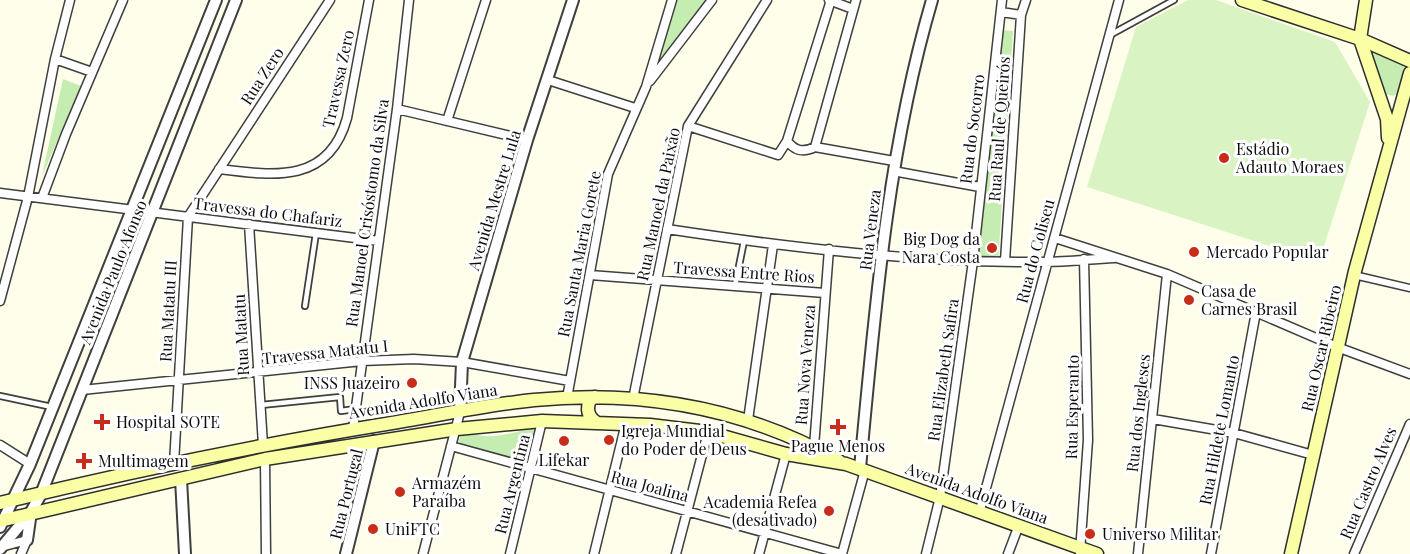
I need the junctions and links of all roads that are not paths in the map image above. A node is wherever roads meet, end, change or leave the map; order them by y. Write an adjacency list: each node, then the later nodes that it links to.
1 (70, 0): 27 (street)
2 (123, 0): 29 (street)
3 (216, 0): 49 (street, Avenida Paulo Afonso)
4 (236, 0): 50 (street, Avenida Paulo Afonso)
5 (330, 0): 44 (street, Rua Zero)
6 (369, 0): 44 (street, Travessa Zero)
7 (410, 0): 36 (street, Rua Manoel Crisóstomo da Silva)
8 (486, 0): 37 (street)
9 (573, 0): 31 (street, Avenida Mestre Lula)
10 (672, 0): 32 (street, Rua Santa Maria Gorete)
11 (712, 0): 32 (street, Rua Santa Maria Gorete)
12 (767, 0): 38 (street, Rua Manoel da Paixão)
13 (830, 0): 22 (street); 40 (street)
14 (856, 0): 22 (street)
15 (932, 0): 43 (street, Rua Veneza)
16 (1002, 0): 23 (street, Rua do Socorro)
17 (1026, 0): 24 (street, Rua Raul de Queirós)
18 (1119, 0): 25 (street, Rua do Coliseu)
19 (1174, 0): 25 (lane)
20 (1242, 0): 26 (main road)
21 (1366, 0): 26 (main road)
22 (853, 9): 41 (street)
23 (1001, 12): 24 (street); 45 (street, Rua do Socorro)
24 (1021, 15): 64 (street, Rua Raul de Queirós)
25 (1108, 36): 55 (street, Rua do Coliseu)
26 (1360, 39): 28 (main road); 33 (main road, Rua Oscar Ribeiro)
27 (55, 59): 29 (street); 47 (street)
28 (1410, 61)
29 (92, 72): 48 (street)
30 (1410, 73): 34 (main road, Rua Oscar Ribeiro)
31 (548, 80): 35 (street); 39 (street, Avenida Mestre Lula)
32 (646, 87): 35 (street, Rua Santa Maria Gorete)
33 (1379, 98): 34 (main road); 42 (main road, Rua Oscar Ribeiro)
34 (1403, 99): 42 (main road, Rua Oscar Ribeiro)
35 (635, 108): 67 (street, Rua Santa Maria Gorete)
36 (397, 109): 37 (street); 57 (street, Rua Manoel Crisóstomo da Silva)
37 (447, 121): 39 (street)
38 (688, 126): 40 (street); 53 (street, Rua Manoel da Paixão)
39 (527, 140): 79 (street, Avenida Mestre Lula)
40 (787, 141): 41 (street)
41 (815, 147): 43 (street)
42 (1387, 150): 68 (main road, Rua Oscar Ribeiro)
43 (893, 166): 45 (street); 60 (street, Rua Veneza)
44 (219, 169): 51 (street, Rua Matatu III)
45 (980, 186): 63 (street, Rua do Socorro)
46 (0, 193): 47 (street)
47 (28, 197): 48 (street); 74 (street)
48 (42, 198): 49 (street)
49 (131, 209): 50 (street, Travessa do Chafariz); 90 (street, Avenida Paulo Afonso)
50 (152, 212): 51 (street, Travessa do Chafariz); 84 (street, Avenida Paulo Afonso)
51 (188, 217): 52 (street, Travessa do Chafariz); 83 (street, Rua Matatu III)
52 (249, 224): 54 (street, Travessa do Chafariz); 80 (street, Rua Matatu)
53 (667, 229): 56 (street); 69 (street, Rua Manoel da Paixão)
54 (316, 233): 57 (street, Travessa do Chafariz); 75 (lane)
55 (1054, 238): 61 (street); 65 (street, Rua do Coliseu)
56 (744, 241): 58 (street); 70 (lane)
57 (379, 242): 78 (street, Rua Manoel Crisóstomo da Silva)
58 (773, 245): 59 (street); 71 (street)
59 (829, 249): 60 (street); 73 (street, Rua Nova Veneza)
60 (882, 255): 63 (street); 115 (street, Rua Veneza)
61 (1114, 258): 62 (street); 66 (street)
62 (1084, 259): 65 (street); 132 (street, Rua Esperanto)
63 (973, 261): 64 (street); 121 (street, Rua Elizabeth Safira)
64 (1005, 261): 65 (street)
65 (1047, 262): 124 (street, Rua do Coliseu)
66 (1167, 274): 76 (street); 93 (street, Rua dos Ingleses)
67 (590, 275): 69 (street, Travessa Entre Rios); 82 (street, Rua Santa Maria Gorete)
68 (1354, 275): 72 (street); 77 (main road, Rua Oscar Ribeiro)
69 (657, 281): 70 (street, Travessa Entre Rios); 88 (street, Rua Manoel da Paixão)
70 (735, 286): 71 (street, Travessa Entre Rios)
71 (768, 288): 73 (street, Travessa Entre Rios); 96 (street)
72 (1410, 288)
73 (825, 294): 108 (street, Rua Nova Veneza)
74 (0, 301)
75 (305, 306)
76 (1256, 312): 77 (street); 102 (street, Rua Hildete Lomanto)
77 (1337, 347): 81 (street); 110 (main road, Rua Oscar Ribeiro)
78 (362, 361): 79 (street, Travessa Matatu I); 80 (street, Travessa Matatu I); 91 (street, Rua Manoel Crisóstomo da Silva)
79 (462, 362): 82 (street, Travessa Matatu I); 92 (street, Avenida Mestre Lula)
80 (258, 374): 83 (street, Travessa Matatu I); 89 (street, Rua Matatu)
81 (1410, 374)
82 (570, 381): 87 (street, Rua Santa Maria Gorete)
83 (179, 382): 84 (street, Travessa Matatu I); 113 (street, Rua Matatu III)
84 (82, 390): 117 (street, Avenida Paulo Afonso)
85 (0, 396): 90 (lane)
86 (595, 397): 87 (main road, Avenida Adolfo Viana); 88 (main road, Avenida Adolfo Viana); 95 (main road)
87 (567, 398): 92 (main road, Avenida Adolfo Viana)
88 (633, 399): 96 (main road, Avenida Adolfo Viana)
89 (261, 405): 91 (lane); 106 (street, Rua Matatu)
90 (52, 407): 112 (street, Avenida Paulo Afonso)
91 (355, 409): 99 (street, Rua Manoel Crisóstomo da Silva)
92 (460, 412): 99 (main road, Avenida Adolfo Viana); 100 (street)
93 (1153, 419): 102 (street); 146 (street, Rua dos Ingleses)
94 (542, 421): 95 (main road, Avenida Adolfo Viana); 100 (main road, Avenida Adolfo Viana); 116 (street, Rua Argentina)
95 (596, 422): 97 (main road, Avenida Adolfo Viana)
96 (754, 422): 104 (main road); 108 (main road, Avenida Adolfo Viana)
97 (626, 423): 101 (main road, Avenida Adolfo Viana); 119 (street)
98 (1410, 424): 149 (street, Rua Castro Alves)
99 (353, 429): 106 (main road, Avenida Adolfo Viana)
100 (457, 429): 103 (main road, Avenida Adolfo Viana); 107 (street)
101 (708, 432): 104 (main road, Avenida Adolfo Viana); 126 (street)
102 (1234, 433): 110 (street); 147 (street, Rua Hildete Lomanto)
103 (374, 441): 111 (main road, Avenida Adolfo Viana); 136 (street, Rua Portugal)
104 (748, 443): 109 (main road, Avenida Adolfo Viana)
105 (0, 445): 112 (street)
106 (263, 445): 113 (main road, Avenida Adolfo Viana)
107 (452, 446): 116 (street, Rua Joalina); 137 (street)
108 (814, 447): 114 (main road, Avenida Adolfo Viana)
109 (786, 454): 114 (main road, Avenida Adolfo Viana); 129 (street)
110 (1313, 455): 148 (main road, Rua Oscar Ribeiro)
111 (265, 459): 118 (main road, Avenida Adolfo Viana); 135 (street)
112 (30, 464): 117 (street); 122 (street, Avenida Paulo Afonso)
113 (174, 464): 120 (main road, Avenida Adolfo Viana)
114 (846, 464): 115 (main road, Avenida Adolfo Viana)
115 (863, 469): 121 (main road, Avenida Adolfo Viana); 142 (street)
116 (532, 470): 119 (street, Rua Joalina); 138 (street, Rua Argentina)
117 (48, 473): 120 (street, Avenida Paulo Afonso)
118 (181, 478): 125 (main road, Avenida Adolfo Viana); 134 (street)
119 (610, 491): 126 (street, Rua Joalina); 139 (street)
120 (41, 494): 122 (main road, Avenida Adolfo Viana); 125 (street, Avenida Paulo Afonso)
121 (940, 497): 124 (main road, Avenida Adolfo Viana); 143 (street, Rua Elizabeth Safira)
122 (15, 499): 123 (main road, Avenida Adolfo Viana); 127 (street, Avenida Paulo Afonso)
123 (0, 503)
124 (980, 510): 128 (main road, Avenida Adolfo Viana)
125 (31, 512): 127 (main road, Avenida Adolfo Viana); 130 (street); 131 (street, Avenida Paulo Afonso)
126 (687, 512): 129 (street, Rua Joalina); 140 (street)
127 (2, 523)
128 (1019, 525): 132 (main road, Avenida Adolfo Viana); 144 (street)
129 (765, 533): 141 (street); 142 (street, Rua Joalina)
130 (27, 540): 131 (street); 133 (street)
131 (1, 547)
132 (1080, 551): 145 (main road, Avenida Adolfo Viana)
133 (21, 554)
134 (185, 554)
135 (266, 554)
136 (346, 554)
137 (423, 554)
138 (510, 554)
139 (594, 554)
140 (676, 554)
141 (759, 554)
142 (842, 554)
143 (926, 554)
144 (1008, 554)
145 (1097, 554)
146 (1138, 554)
147 (1211, 554)
148 (1291, 554)
149 (1354, 554)

